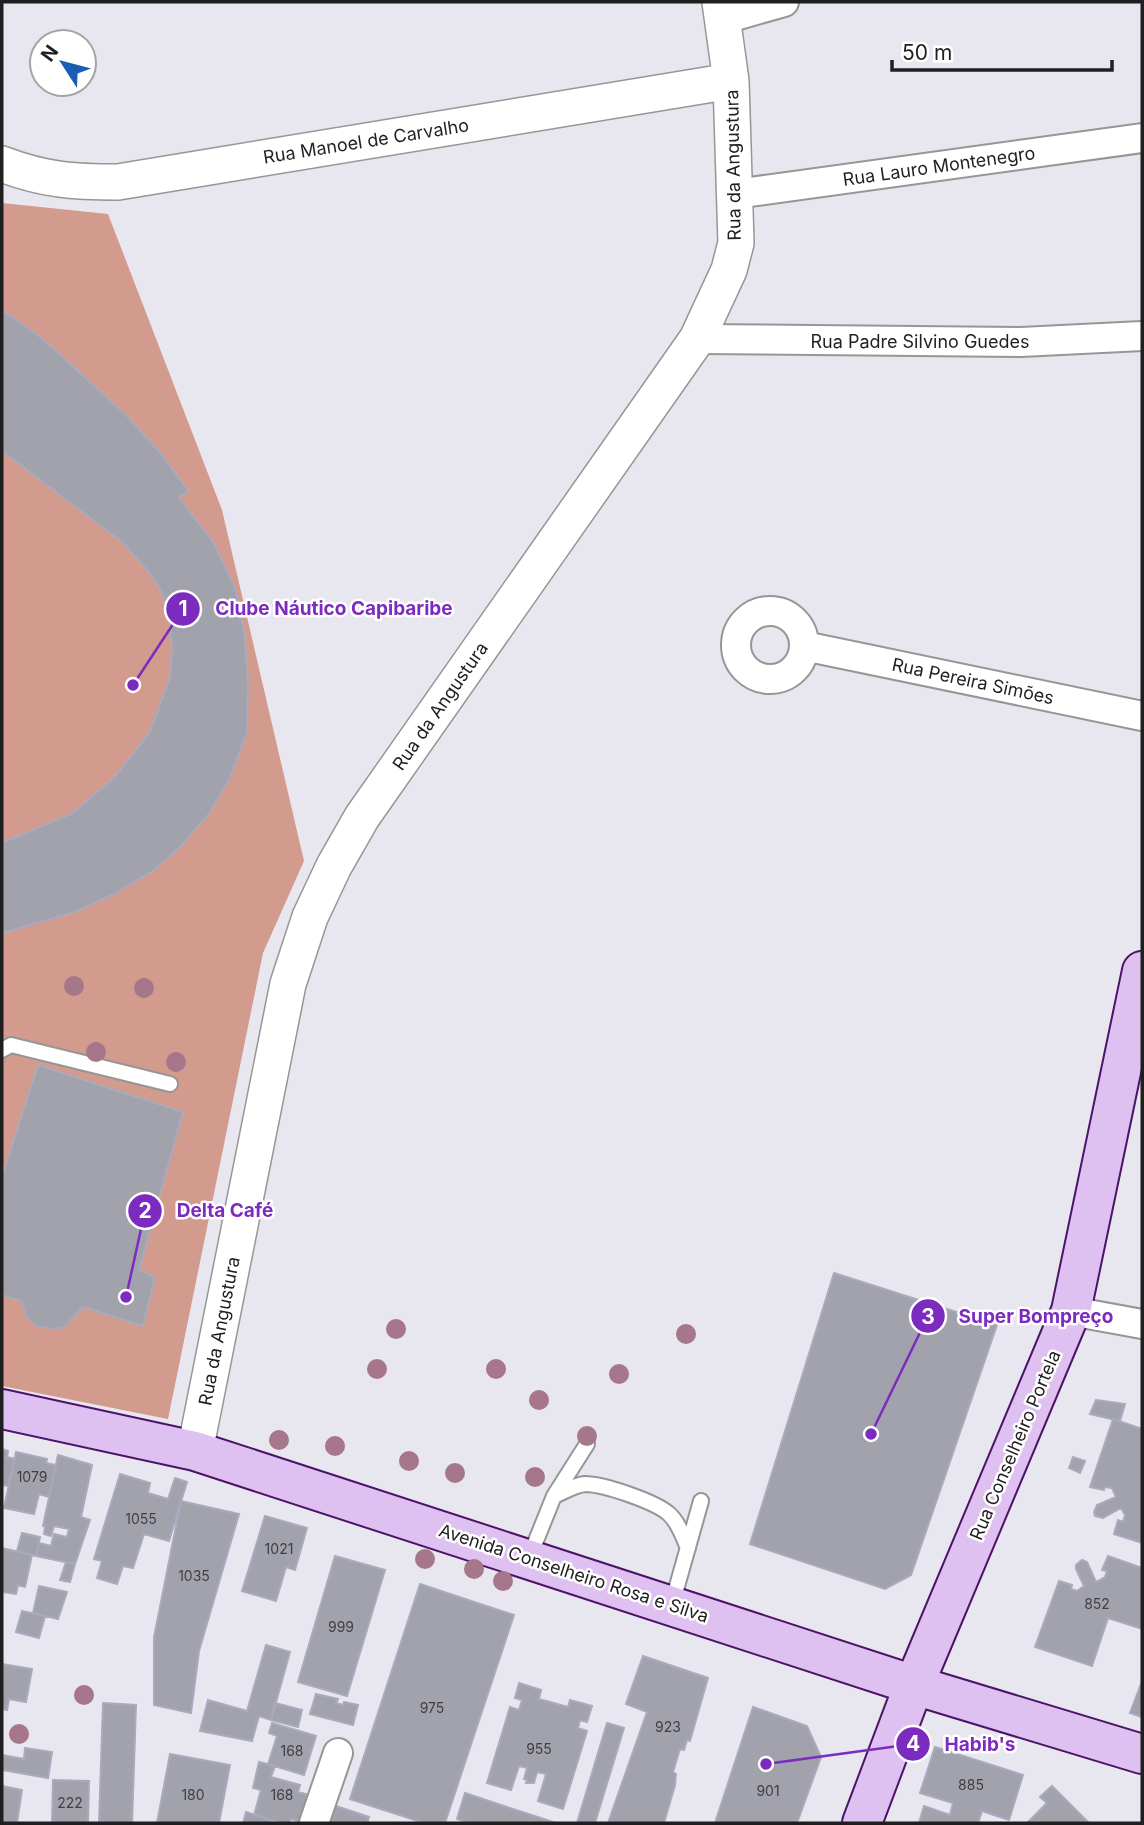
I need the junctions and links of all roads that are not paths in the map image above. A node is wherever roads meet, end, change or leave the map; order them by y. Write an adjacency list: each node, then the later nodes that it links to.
1 (784, 2): 2 (street)
2 (721, 11): 3 (street, Rua da Angustura)
3 (731, 81): 5 (street, Rua Manoel de Carvalho); 6 (street, Rua da Angustura)
4 (1142, 138): 6 (street, Rua Lauro Montenegro)
5 (2, 164)
6 (735, 194): 8 (street, Rua da Angustura)
7 (1142, 336): 8 (street, Rua Padre Silvino Guedes)
8 (697, 339): 18 (street, Rua da Angustura)
9 (804, 646): 10 (street, Rua Pereira Simões)
10 (1142, 716)
11 (1142, 971): 14 (main road, Rua Conselheiro Portela)
12 (2, 1050): 13 (lane)
13 (170, 1084)
14 (1071, 1311): 15 (street); 24 (main road, Rua Conselheiro Portela)
15 (1142, 1324)
16 (2, 1409): 18 (main road, Avenida Conselheiro Rosa e Silva)
17 (587, 1444): 19 (lane)
18 (195, 1451): 22 (main road, Avenida Conselheiro Rosa e Silva)
19 (554, 1496): 21 (lane); 22 (lane)
20 (701, 1501): 21 (lane)
21 (688, 1548): 23 (lane)
22 (529, 1559): 23 (main road, Avenida Conselheiro Rosa e Silva)
23 (672, 1605): 24 (main road, Avenida Conselheiro Rosa e Silva)
24 (914, 1685): 26 (main road, Avenida Conselheiro Rosa e Silva); 28 (main road, Rua Conselheiro Portela)
25 (338, 1753): 27 (street)
26 (1142, 1754)
27 (314, 1823)
28 (862, 1823)

